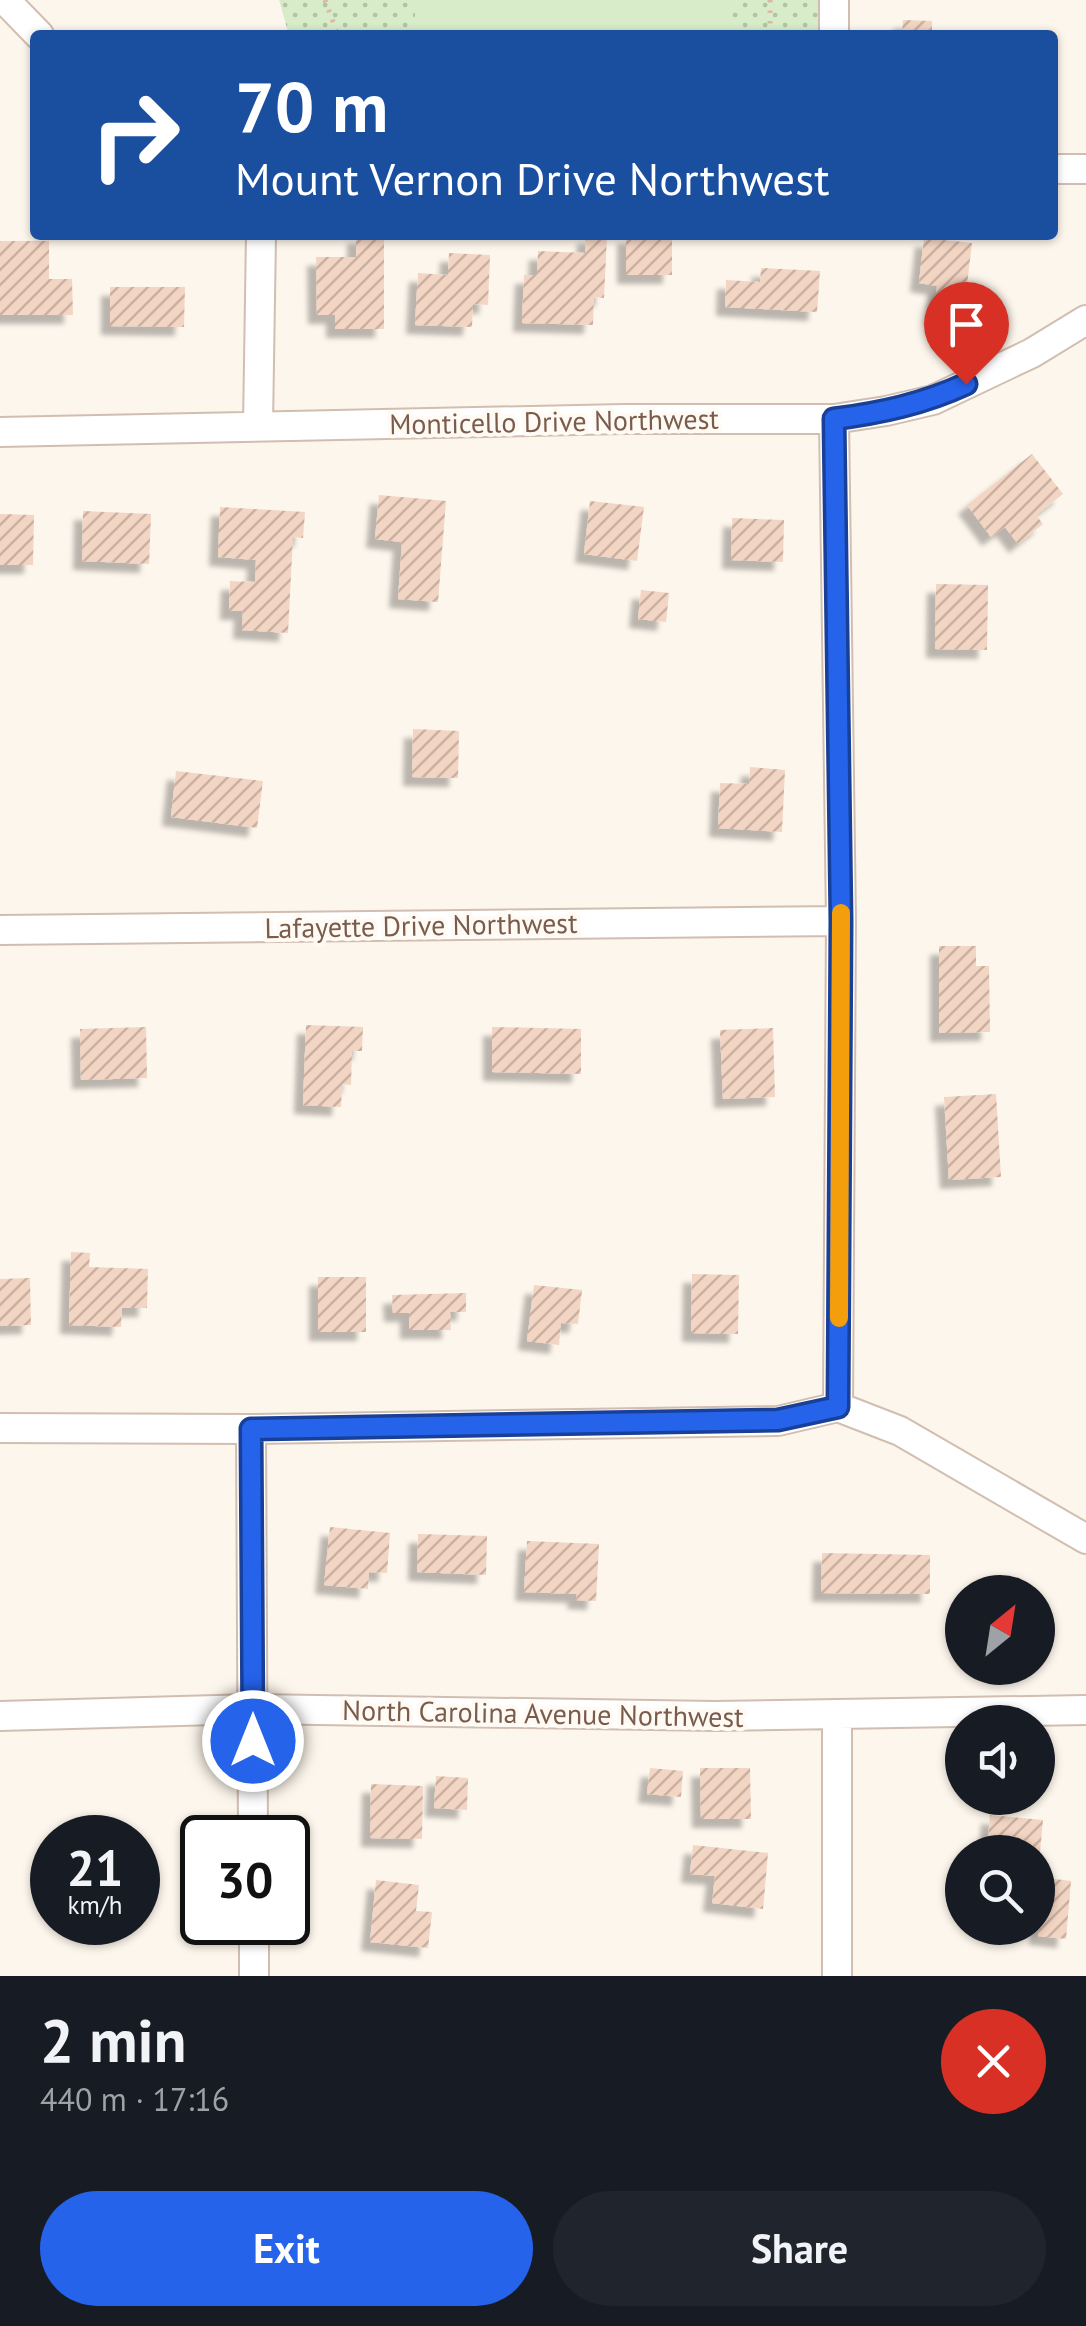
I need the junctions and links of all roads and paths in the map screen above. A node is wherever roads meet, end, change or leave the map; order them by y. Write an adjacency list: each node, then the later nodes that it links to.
1 (5, 0): 5 (street)
2 (325, 0): 6 (path)
3 (770, 0): 7 (path)
4 (834, 0): 8 (street)
5 (34, 30)
6 (336, 30)
7 (770, 30)
8 (834, 30)
9 (1058, 169): 10 (street)
10 (1086, 169)
11 (261, 240): 14 (street)
12 (1086, 320): 13 (street, Monticello Drive Northwest)
13 (834, 419): 14 (street, Monticello Drive Northwest); 16 (street)
14 (258, 426): 15 (street, Monticello Drive Northwest)
15 (0, 432)
16 (841, 921): 17 (street, Lafayette Drive Northwest); 18 (street)
17 (0, 930)
18 (838, 1407): 20 (street); 21 (street)
19 (0, 1428): 20 (street)
20 (251, 1429): 22 (street)
21 (1086, 1539)
22 (252, 1709): 24 (street, North Carolina Avenue Northwest); 25 (street, North Carolina Avenue Northwest); 26 (street)
23 (1086, 1710): 24 (street, North Carolina Avenue Northwest)
24 (837, 1714): 29 (street)
25 (0, 1716)
26 (254, 1815)
27 (254, 1945): 28 (street)
28 (254, 1976)
29 (837, 1976)

